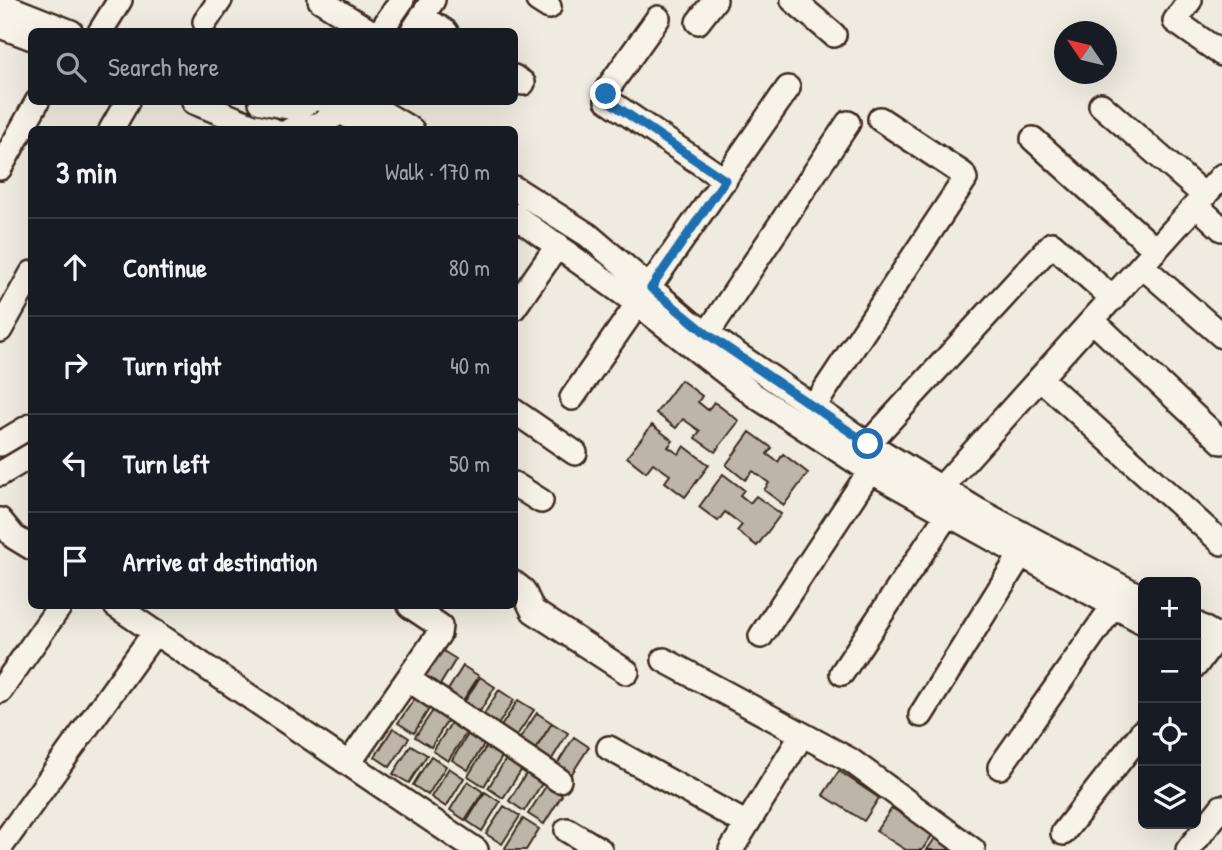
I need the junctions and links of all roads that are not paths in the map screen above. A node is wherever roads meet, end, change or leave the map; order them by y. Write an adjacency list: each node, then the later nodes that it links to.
1 (120, 0): 14 (street)
2 (220, 0): 11 (street)
3 (320, 0): 15 (street)
4 (402, 0): 16 (street)
5 (715, 0): 12 (street)
6 (793, 0): 19 (street)
7 (1190, 0): 20 (street)
8 (9, 10): 13 (street); 18 (street)
9 (422, 16): 17 (street)
10 (658, 18): 41 (street)
11 (205, 22)
12 (698, 22)
13 (60, 28)
14 (102, 28)
15 (365, 28)
16 (383, 28)
17 (440, 28)
18 (28, 33)
19 (834, 35)
20 (1222, 54)
21 (788, 89): 41 (street)
22 (35, 105): 39 (street)
23 (125, 105): 33 (street)
24 (201, 105): 34 (street)
25 (262, 105): 35 (street)
26 (272, 105): 30 (street)
27 (343, 105): 30 (street); 36 (street)
28 (370, 105): 37 (street)
29 (1101, 105): 43 (street)
30 (297, 113)
31 (880, 119): 60 (street)
32 (848, 123): 54 (street)
33 (113, 126)
34 (252, 126)
35 (257, 126)
36 (366, 126)
37 (405, 126)
38 (1034, 139): 47 (street)
39 (0, 168)
40 (1222, 176): 43 (street)
41 (725, 180): 49 (street)
42 (518, 191): 49 (street)
43 (1200, 201): 45 (street); 47 (street)
44 (518, 218): 46 (street)
45 (1222, 229)
46 (558, 245): 49 (street); 51 (street)
47 (1149, 258): 50 (street); 55 (street)
48 (28, 280): 53 (street)
49 (645, 296): 54 (street); 58 (street); 59 (street)
50 (1113, 299): 52 (street); 65 (street)
51 (518, 302)
52 (1093, 321): 57 (street); 63 (street)
53 (0, 330)
54 (707, 334): 56 (street)
55 (1222, 336)
56 (767, 375): 58 (street); 60 (street)
57 (1041, 379): 71 (street); 75 (street)
58 (754, 395): 68 (street)
59 (572, 398)
60 (813, 408): 65 (street)
61 (518, 414): 66 (street)
62 (28, 427): 64 (street)
63 (1222, 442)
64 (0, 444)
65 (868, 444): 71 (street)
66 (575, 453)
67 (28, 457): 69 (street)
68 (870, 471): 73 (street); 86 (street)
69 (0, 474)
70 (518, 487): 72 (street)
71 (941, 488): 79 (street)
72 (541, 501)
73 (947, 515): 77 (street); 90 (street)
74 (0, 520): 76 (street)
75 (1222, 543)
76 (28, 545)
77 (1020, 556): 79 (street); 93 (street)
78 (518, 586): 89 (street)
79 (1127, 598): 83 (street); 98 (street)
80 (58, 609): 92 (street)
81 (120, 609): 84 (street)
82 (414, 609): 91 (street)
83 (1138, 614)
84 (155, 632): 97 (street); 104 (street)
85 (1201, 634): 87 (street)
86 (761, 636)
87 (1210, 651)
88 (664, 660): 94 (street)
89 (627, 672)
90 (842, 673)
91 (408, 679): 97 (street); 99 (street)
92 (0, 691)
93 (920, 715)
94 (802, 735): 101 (street); 108 (street)
95 (1138, 737): 103 (street)
96 (609, 748): 101 (street)
97 (349, 763): 105 (street)
98 (1000, 767)
99 (559, 780)
100 (1222, 807): 109 (street)
101 (747, 824): 107 (street)
102 (567, 830): 106 (street)
103 (1063, 833)
104 (2, 845)
105 (476, 850)
106 (600, 850)
107 (731, 850)
108 (974, 850)
109 (1188, 850)

